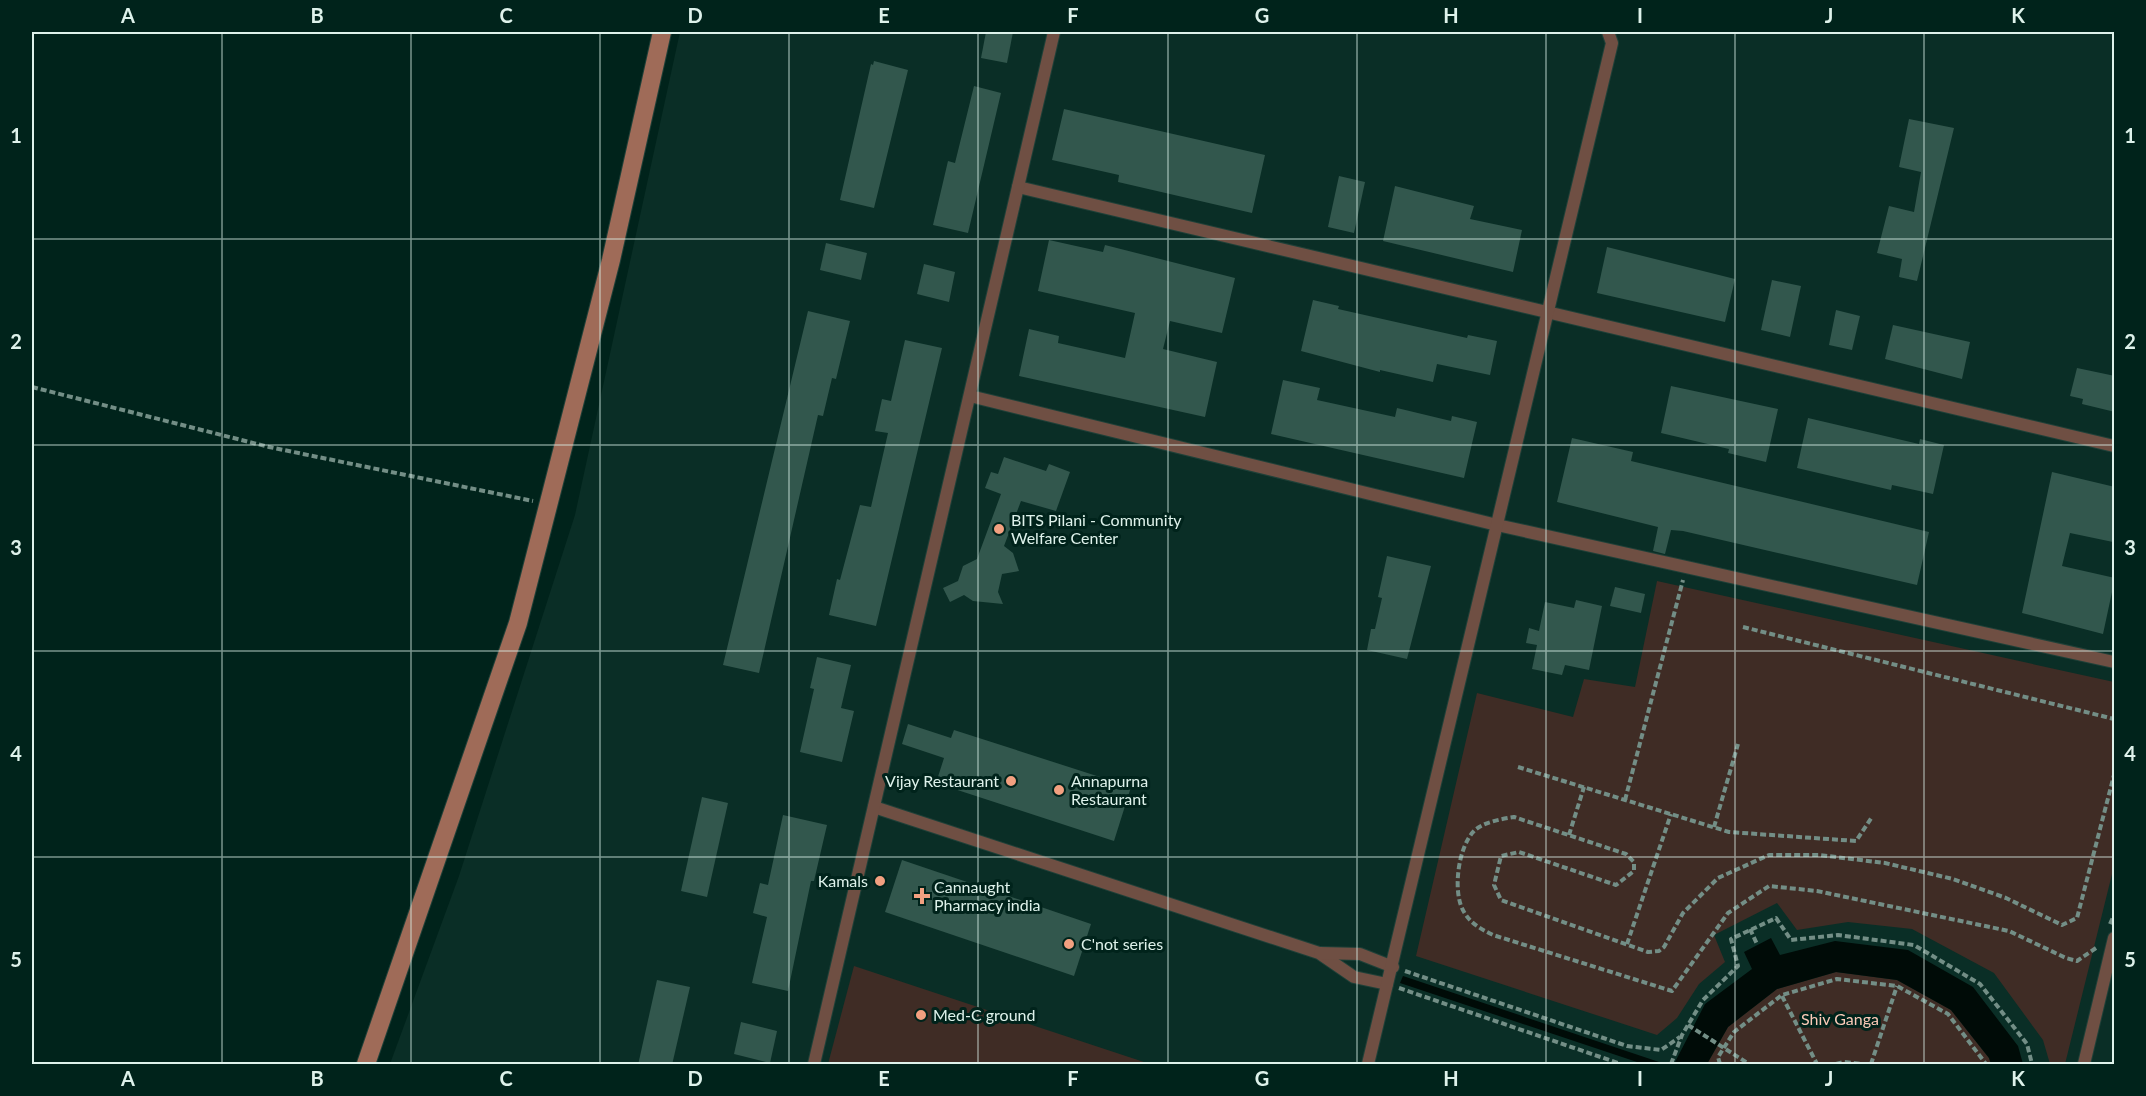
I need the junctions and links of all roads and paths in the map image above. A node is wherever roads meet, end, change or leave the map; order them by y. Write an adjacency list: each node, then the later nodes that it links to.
1 (662, 32): 9 (street)
2 (1054, 32): 4 (lane)
3 (1608, 32): 5 (lane)
4 (1018, 187): 5 (lane); 7 (lane)
5 (1548, 312): 8 (lane); 10 (lane)
6 (32, 387): 9 (path)
7 (970, 396): 10 (lane); 20 (lane)
8 (2115, 446)
9 (549, 504): 41 (street)
10 (1497, 525): 11 (lane); 32 (lane)
11 (1686, 567): 13 (lane); 19 (path)
12 (1743, 627): 14 (path)
13 (2115, 662)
14 (2115, 719)
15 (1738, 744): 23 (path)
16 (1518, 767): 18 (path)
17 (2115, 775): 28 (path)
18 (1584, 788): 19 (path); 24 (path)
19 (1626, 800): 21 (path)
20 (874, 807): 31 (lane); 42 (lane)
21 (1671, 814): 23 (path); 28 (path)
22 (1872, 817): 23 (path)
23 (1714, 827)
24 (1569, 835): 28 (path); 30 (path)
25 (2115, 915): 27 (path)
26 (1750, 929): 29 (path); 36 (path); 51 (path)
27 (2110, 936): 52 (lane)
28 (1627, 944)
29 (1757, 944)
30 (2102, 944)
31 (1319, 954): 32 (lane); 33 (lane)
32 (1393, 967): 33 (lane); 37 (path)
33 (1387, 984): 43 (lane); 44 (path)
34 (1897, 986): 35 (path); 40 (path); 50 (path)
35 (1782, 995): 38 (path); 47 (path)
36 (1688, 1026): 37 (path); 38 (path)
37 (1682, 1035): 39 (path)
38 (1723, 1047): 45 (path); 46 (path)
39 (1672, 1062)
40 (1984, 1064)
41 (366, 1065)
42 (814, 1065)
43 (1368, 1065)
44 (1621, 1065)
45 (1720, 1065)
46 (1749, 1065)
47 (1817, 1065)
48 (1836, 1065): 49 (path)
49 (1862, 1065)
50 (1871, 1065)
51 (2032, 1065)
52 (2084, 1065)

